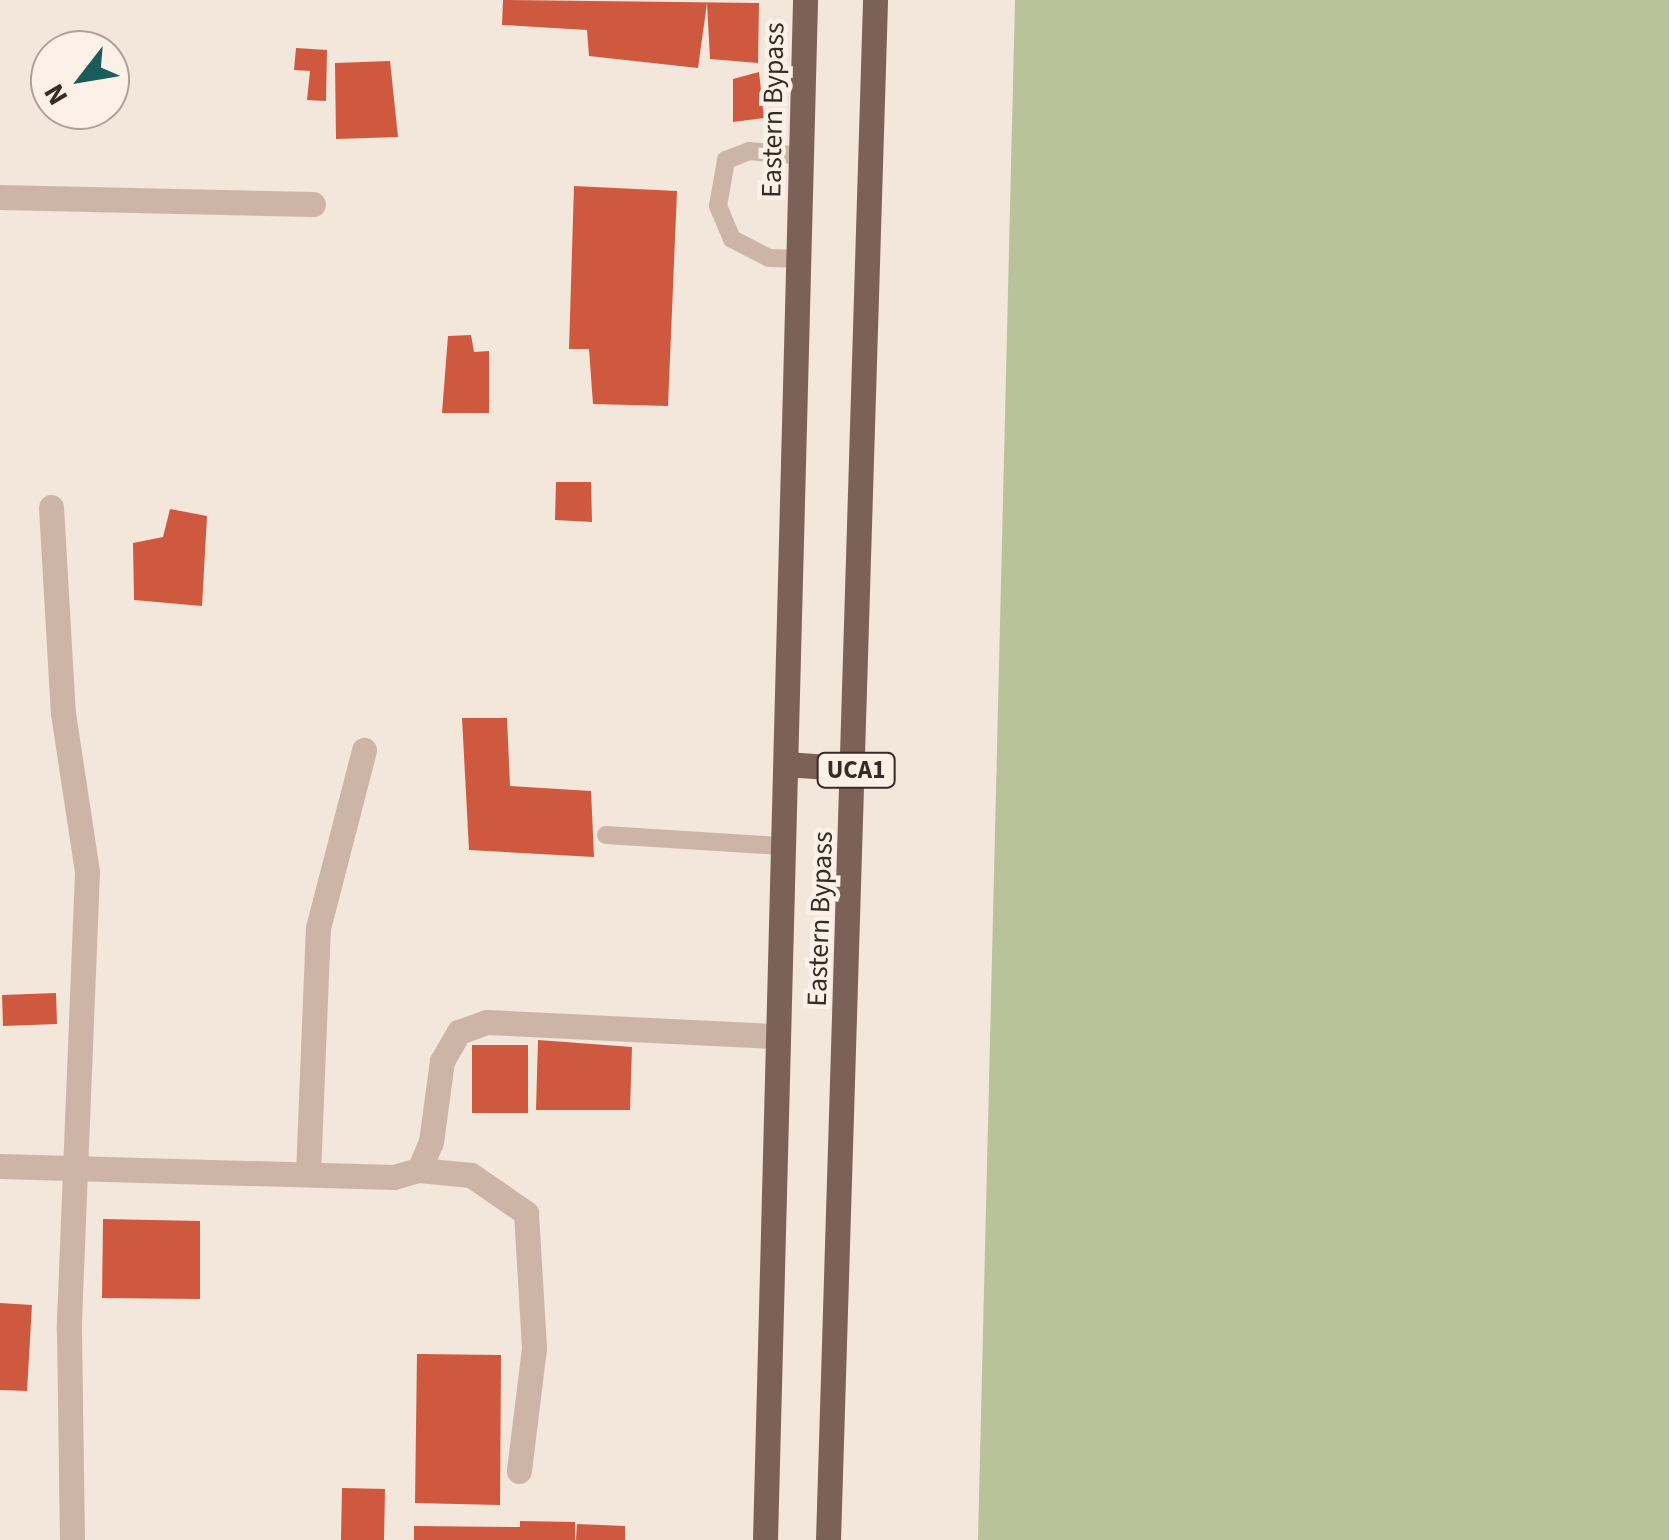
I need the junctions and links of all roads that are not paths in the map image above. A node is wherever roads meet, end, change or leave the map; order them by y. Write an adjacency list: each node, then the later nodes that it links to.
1 (805, 0): 3 (main road, Eastern Bypass / UCA1)
2 (875, 0): 10 (main road, Eastern Bypass / UCA1)
3 (802, 156): 6 (main road, Eastern Bypass / UCA1); 6 (lane)
4 (0, 197): 5 (street)
5 (312, 204)
6 (801, 259): 9 (main road, Eastern Bypass / UCA1)
7 (50, 508): 15 (street)
8 (364, 750): 17 (street)
9 (786, 764): 10 (main road); 12 (main road, Eastern Bypass / UCA1)
10 (856, 769): 21 (main road, Eastern Bypass / UCA1)
11 (606, 835): 12 (lane)
12 (783, 846): 13 (main road, Eastern Bypass / UCA1)
13 (778, 1036): 16 (street); 20 (main road, Eastern Bypass / UCA1)
14 (0, 1166): 15 (street)
15 (73, 1168): 17 (street); 19 (street)
16 (418, 1170): 17 (street); 18 (street)
17 (308, 1174)
18 (519, 1472)
19 (72, 1540)
20 (765, 1540)
21 (828, 1540)

